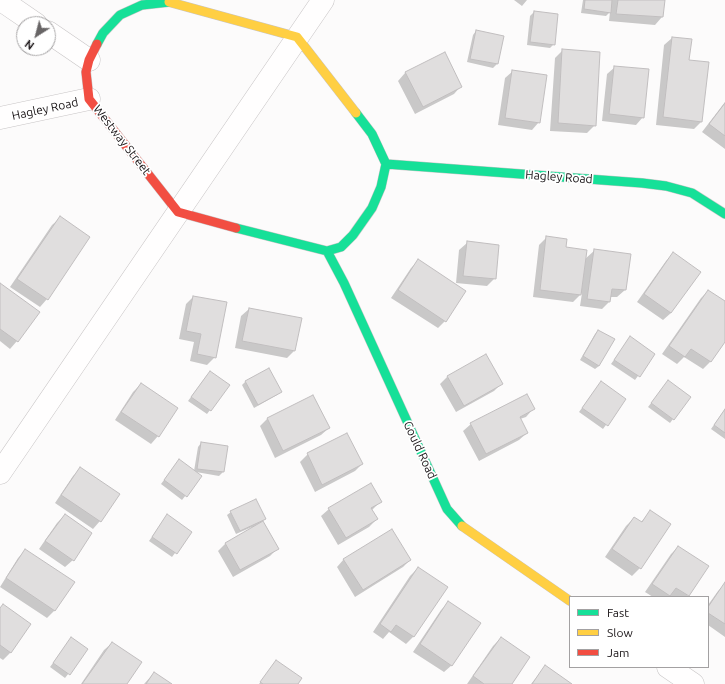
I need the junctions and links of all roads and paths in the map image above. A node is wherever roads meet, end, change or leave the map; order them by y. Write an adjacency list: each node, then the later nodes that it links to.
1 (1, 0): 4 (street)
2 (322, 0): 6 (street)
3 (155, 2): 6 (street, Westway Street); 7 (street, Westway Street)
4 (24, 16)
5 (56, 37): 7 (street)
6 (297, 37): 10 (street); 11 (street)
7 (89, 60): 8 (street, Westway Street)
8 (89, 99): 9 (street, Hagley Road); 11 (street, Westway Street)
9 (0, 118)
10 (386, 164): 12 (street, Hagley Road); 13 (street)
11 (178, 212): 13 (street); 14 (street)
12 (725, 214)
13 (327, 251): 15 (street, Gould Road)
14 (0, 473)
15 (569, 600)
16 (670, 668): 17 (street)
17 (694, 684)

